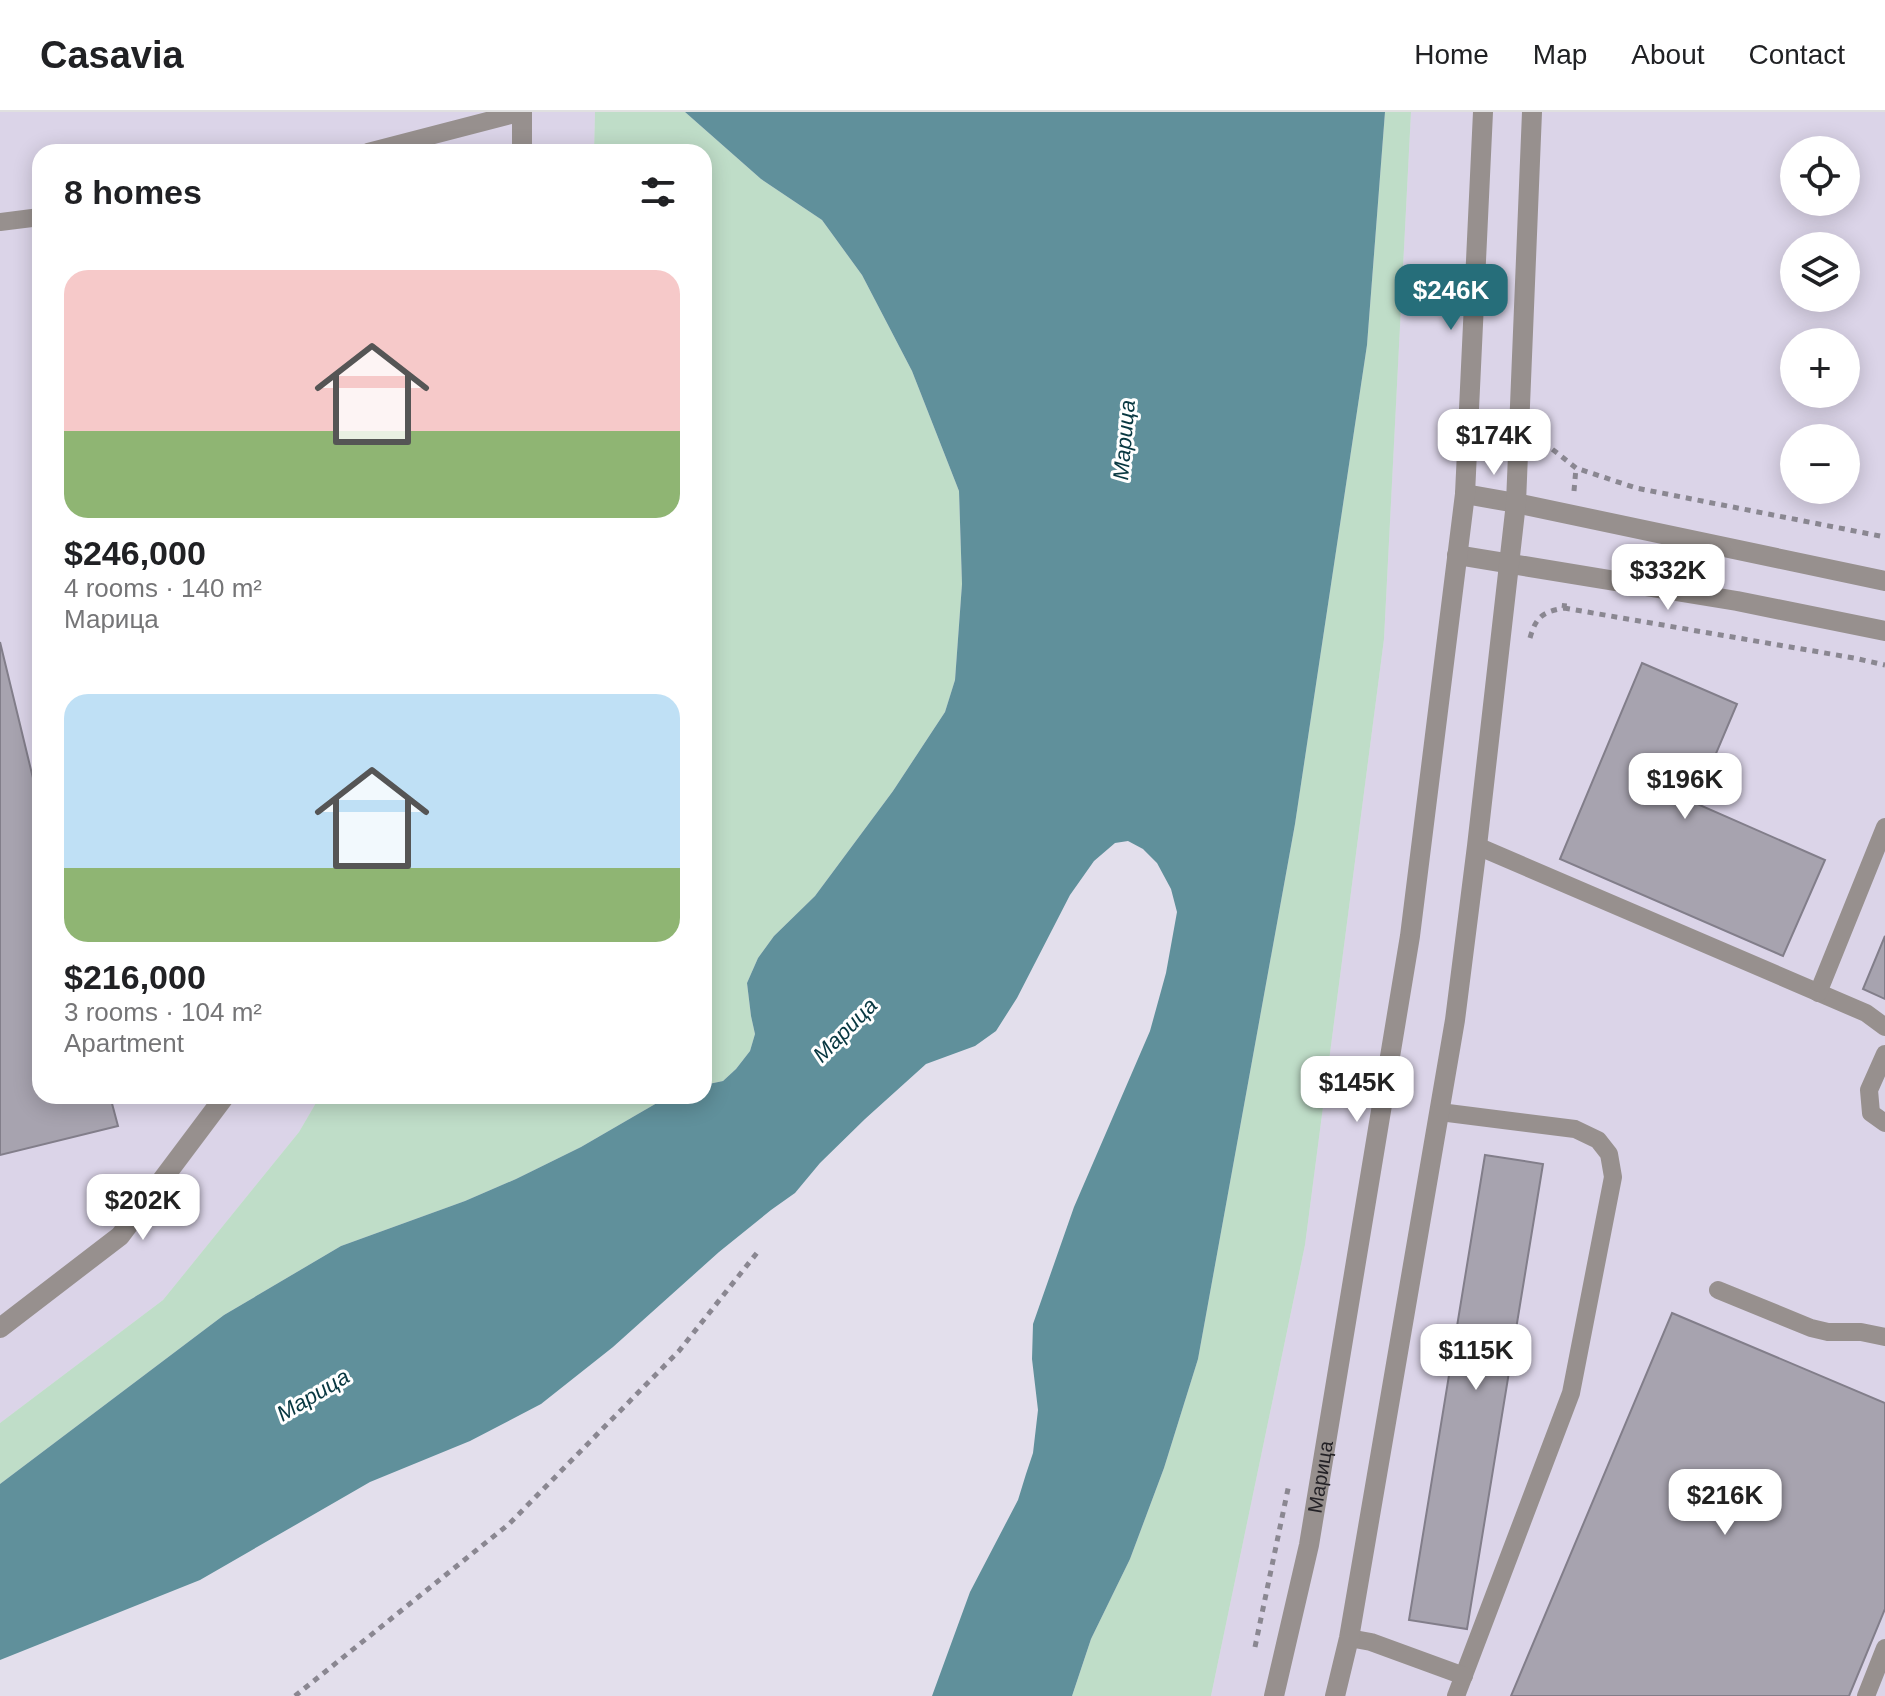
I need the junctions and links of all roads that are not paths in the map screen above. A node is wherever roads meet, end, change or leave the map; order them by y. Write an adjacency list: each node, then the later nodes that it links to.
1 (522, 112): 4 (lane); 5 (street)
2 (1483, 112): 8 (street, Марица)
3 (1532, 112): 9 (street)
4 (419, 144)
5 (522, 144)
6 (32, 218): 7 (lane)
7 (0, 222)
8 (1465, 494): 9 (street); 10 (street, Марица)
9 (1516, 503): 11 (street); 12 (street)
10 (1457, 555): 11 (street); 28 (street, Марица)
11 (1509, 565): 13 (street); 15 (street)
12 (1885, 581)
13 (1885, 631)
14 (1885, 827): 16 (lane)
15 (1477, 846): 16 (lane); 20 (street)
16 (1818, 993): 17 (lane)
17 (1885, 1027)
18 (1885, 1054): 21 (lane)
19 (219, 1104): 23 (street)
20 (1440, 1112): 25 (street); 27 (lane)
21 (1885, 1123)
22 (1718, 1290): 24 (lane)
23 (0, 1328)
24 (1885, 1337)
25 (1349, 1638): 27 (lane); 29 (street)
26 (1885, 1648): 31 (lane)
27 (1464, 1676): 30 (lane)
28 (1274, 1696)
29 (1335, 1696)
30 (1456, 1696)
31 (1866, 1696)

